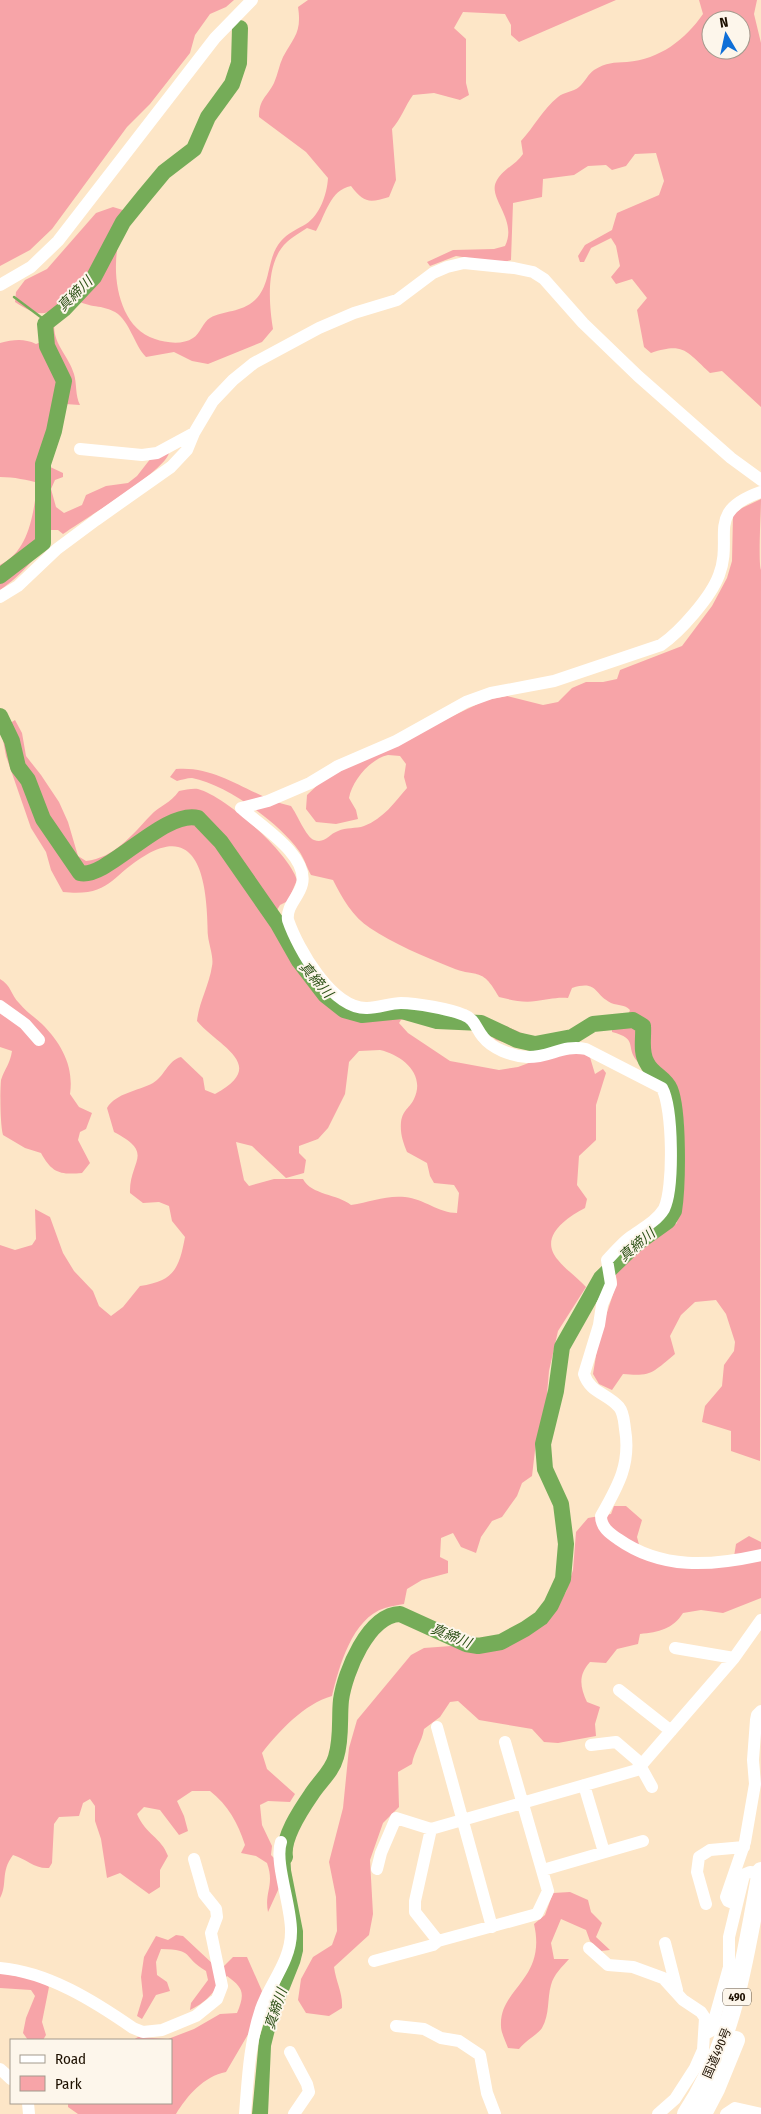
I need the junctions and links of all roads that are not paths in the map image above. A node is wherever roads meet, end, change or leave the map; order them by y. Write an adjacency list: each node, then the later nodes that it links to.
1 (252, 0): 2 (street)
2 (0, 286)
3 (194, 433): 4 (street); 5 (street); 7 (street)
4 (80, 449)
5 (761, 480)
6 (761, 492): 10 (street)
7 (0, 597)
8 (0, 1006): 9 (street)
9 (39, 1040)
10 (761, 1555)
11 (761, 1620): 13 (street)
12 (675, 1648): 13 (street)
13 (734, 1658): 17 (street)
14 (619, 1690): 17 (street)
15 (761, 1711): 28 (street)
16 (437, 1727): 24 (street)
17 (671, 1731): 20 (street)
18 (505, 1742): 23 (street)
19 (591, 1745): 20 (street)
20 (641, 1766): 21 (street); 22 (street)
21 (584, 1785): 23 (street); 29 (street)
22 (652, 1787)
23 (523, 1802): 24 (street); 32 (street)
24 (464, 1820): 25 (street); 36 (street)
25 (431, 1829): 31 (street); 38 (street)
26 (642, 1841): 29 (street)
27 (281, 1842): 49 (street)
28 (744, 1847): 34 (street); 35 (street)
29 (604, 1852): 32 (street)
30 (194, 1859): 42 (street)
31 (377, 1869)
32 (543, 1870): 36 (street)
33 (761, 1872): 35 (street); 53 (highway, 国道490号 / 490)
34 (706, 1904)
35 (735, 1904): 45 (street)
36 (492, 1927): 38 (street)
37 (761, 1940): 54 (highway, 国道490号 / 490)
38 (438, 1941): 41 (street)
39 (665, 1943): 43 (street)
40 (588, 1948): 43 (street)
41 (374, 1961)
42 (0, 1968)
43 (678, 1992): 45 (street)
44 (396, 2026): 51 (street)
45 (705, 2034): 52 (street)
46 (290, 2052): 50 (street)
47 (0, 2069): 48 (street)
48 (10, 2078)
49 (245, 2114)
50 (294, 2114)
51 (495, 2114)
52 (658, 2114)
53 (686, 2114)
54 (703, 2114)
55 (726, 2114): 56 (street)
56 (761, 2114)

